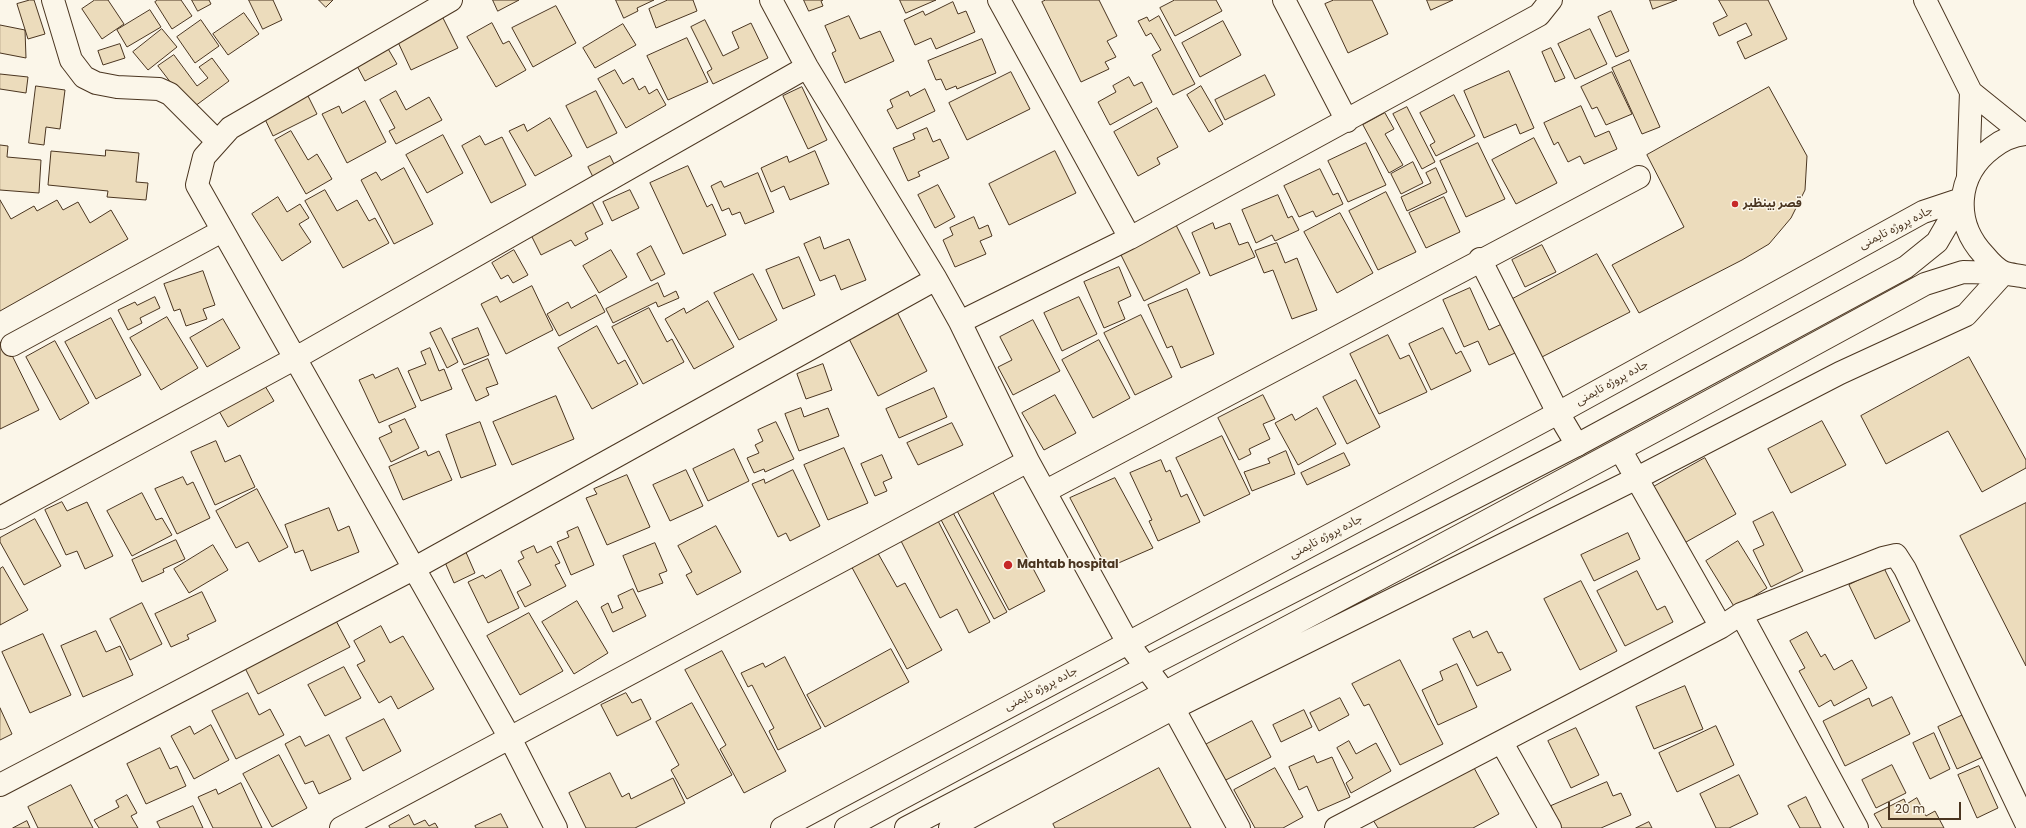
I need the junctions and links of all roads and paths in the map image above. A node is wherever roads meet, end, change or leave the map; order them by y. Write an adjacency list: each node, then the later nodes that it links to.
1 (53, 0): 12 (street)
2 (770, 0): 8 (street)
3 (999, 0): 17 (street)
4 (1284, 0): 10 (street)
5 (1551, 0): 10 (street)
6 (1925, 0): 9 (street)
7 (439, 3): 12 (street)
8 (807, 66): 21 (street); 25 (street)
9 (1971, 92): 11 (street); 14 (street)
10 (1347, 121): 17 (street)
11 (2025, 134): 14 (street)
12 (217, 141): 16 (street)
13 (1639, 176): 18 (street)
14 (1968, 176): 15 (street)
15 (1962, 199): 19 (street); 26 (street, جاده پروژه تایمنی); 27 (street, جاده پروژه تایمنی)
16 (222, 232): 24 (street); 25 (street)
17 (1130, 238): 23 (street)
18 (1480, 259): 26 (street); 31 (street)
19 (2004, 273): 20 (street); 22 (street); 28 (street); 30 (street)
20 (2026, 276)
21 (936, 279): 23 (street); 33 (street)
22 (2026, 292)
23 (960, 322): 29 (street)
24 (12, 345)
25 (294, 359): 32 (street); 33 (street)
26 (1558, 413): 27 (street); 36 (street, جاده پروژه تایمنی)
27 (1577, 445): 37 (street, جاده پروژه تایمنی)
28 (1621, 451): 30 (street); 38 (street)
29 (1028, 461): 31 (street); 39 (street)
30 (1637, 478): 35 (street); 38 (street)
31 (1046, 491): 36 (street)
32 (0, 518)
33 (414, 569): 39 (street); 41 (street)
34 (1741, 614): 35 (street); 42 (street); 53 (street)
35 (1721, 627): 40 (street)
36 (1128, 643): 37 (street); 46 (street, جاده پروژه تایمنی)
37 (1146, 667): 38 (street); 47 (street, جاده پروژه تایمنی)
38 (1169, 701): 48 (street); 49 (street); 50 (street)
39 (510, 738): 44 (street); 45 (street)
40 (1502, 742): 51 (street); 52 (street)
41 (0, 785)
42 (2020, 798): 43 (street)
43 (2026, 823)
44 (341, 828)
45 (556, 828)
46 (782, 828)
47 (846, 828)
48 (906, 828)
49 (950, 828)
50 (1239, 828)
51 (1336, 828)
52 (1550, 828)
53 (1857, 828)

